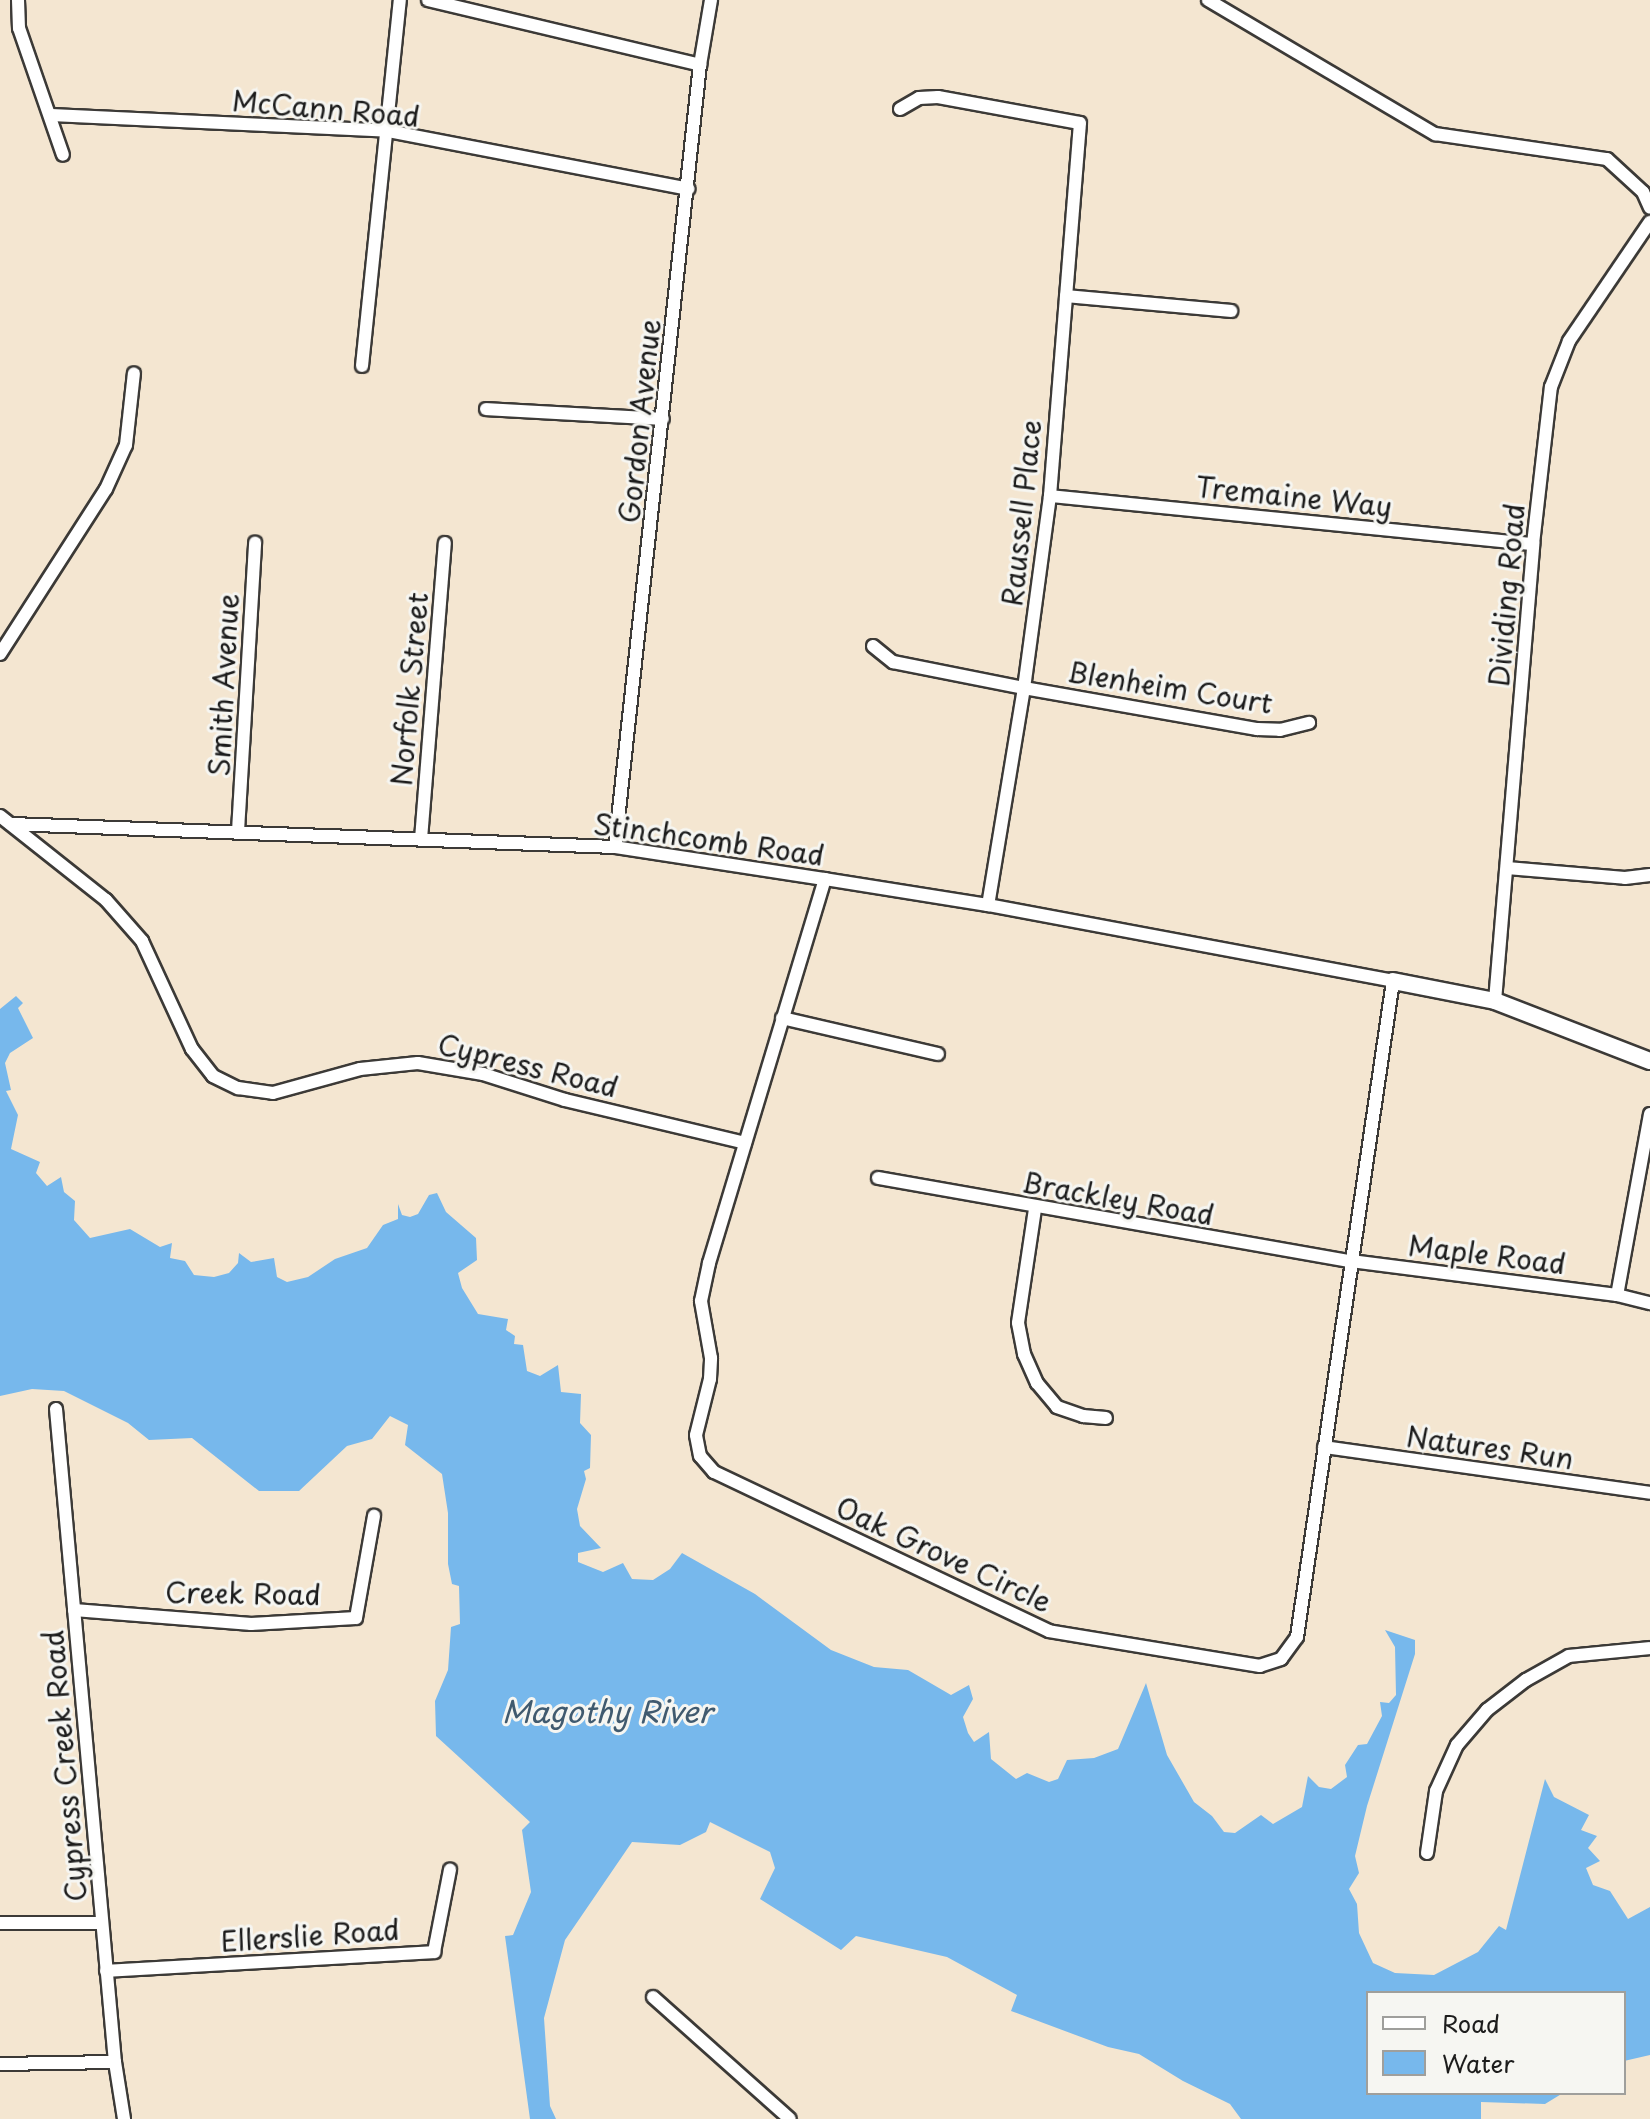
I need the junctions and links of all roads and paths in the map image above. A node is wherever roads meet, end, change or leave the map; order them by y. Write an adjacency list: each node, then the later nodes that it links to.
1 (18, 0): 8 (street)
2 (400, 0): 9 (street)
3 (428, 0): 6 (street)
4 (711, 0): 6 (street, Gordon Avenue)
5 (1208, 0): 12 (street)
6 (700, 65): 11 (street, Gordon Avenue)
7 (900, 109): 14 (street, Raussell Place)
8 (52, 115): 9 (street, McCann Road); 10 (street)
9 (388, 131): 11 (street, McCann Road); 16 (street)
10 (63, 155)
11 (688, 189): 19 (street, Gordon Avenue)
12 (1650, 208)
13 (1650, 222): 23 (street, Dividing Road)
14 (1066, 296): 15 (street); 20 (street, Raussell Place)
15 (1231, 311)
16 (362, 366)
17 (134, 373): 25 (street)
18 (486, 409): 19 (street)
19 (663, 419): 31 (street, Gordon Avenue)
20 (1050, 496): 23 (street, Tremaine Way); 26 (street, Raussell Place)
21 (255, 542): 29 (street, Smith Avenue)
22 (445, 543): 30 (street, Norfolk Street)
23 (1533, 544): 32 (street, Dividing Road)
24 (873, 646): 26 (street, Blenheim Court)
25 (0, 654)
26 (1024, 688): 27 (street, Blenheim Court); 35 (street, Raussell Place)
27 (1309, 723)
28 (6, 820): 29 (street, Stinchcomb Road); 42 (street, Cypress Road)
29 (238, 831): 30 (street, Stinchcomb Road)
30 (421, 839): 31 (street, Stinchcomb Road)
31 (615, 847): 34 (street, Stinchcomb Road)
32 (1507, 868): 33 (street); 37 (street, Dividing Road)
33 (1650, 875)
34 (825, 879): 35 (street, Stinchcomb Road); 38 (street, Oak Grove Circle)
35 (988, 905): 36 (street, Stinchcomb Road)
36 (1393, 981): 37 (street); 45 (street, Oak Grove Circle)
37 (1495, 1001): 40 (street)
38 (782, 1018): 39 (street); 42 (street, Oak Grove Circle)
39 (938, 1054)
40 (1650, 1061)
41 (1650, 1114): 46 (street)
42 (745, 1143): 50 (street, Oak Grove Circle)
43 (878, 1178): 44 (street, Brackley Road)
44 (1035, 1209): 45 (street, Brackley Road); 49 (street)
45 (1351, 1261): 46 (street, Maple Road); 50 (street, Oak Grove Circle)
46 (1617, 1295): 47 (street, Maple Road)
47 (1650, 1303)
48 (56, 1409): 53 (street, Cypress Creek Road)
49 (1106, 1418)
50 (1324, 1447): 51 (street, Natures Run)
51 (1650, 1493)
52 (374, 1516): 53 (street, Creek Road)
53 (74, 1610): 58 (street, Cypress Creek Road)
54 (1650, 1648): 55 (street)
55 (1427, 1853)
56 (450, 1870): 59 (street, Ellerslie Road)
57 (0, 1923): 58 (street)
58 (102, 1923): 59 (street, Cypress Creek Road)
59 (106, 1971): 61 (street, Cypress Creek Road)
60 (653, 1997): 64 (street)
61 (115, 2062): 62 (street); 63 (street, Cypress Creek Road)
62 (0, 2064)
63 (124, 2119)
64 (790, 2119)

